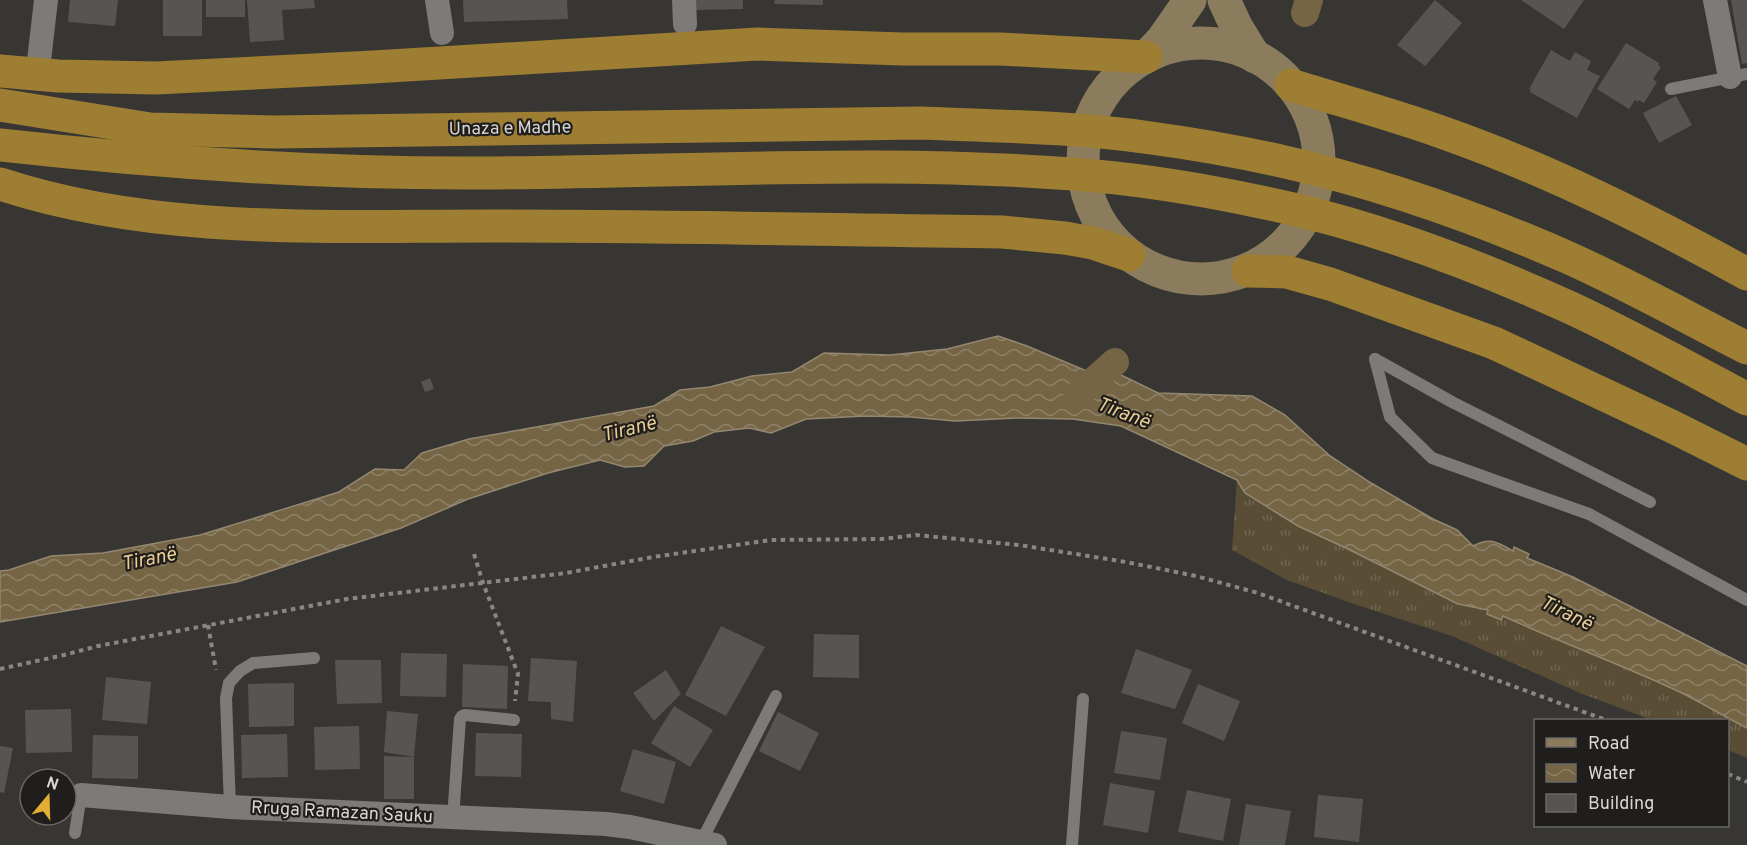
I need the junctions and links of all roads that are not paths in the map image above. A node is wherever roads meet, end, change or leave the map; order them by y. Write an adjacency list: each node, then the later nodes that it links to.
1 (46, 0): 11 (street)
2 (437, 0): 8 (street)
3 (684, 0): 7 (street)
4 (1190, 0): 9 (main road)
5 (1224, 0): 10 (main road)
6 (1715, 0): 13 (street)
7 (685, 24)
8 (442, 33)
9 (1146, 57): 10 (main road); 12 (highway); 19 (main road)
10 (1255, 57): 14 (main road)
11 (39, 62)
12 (0, 71)
13 (1738, 76): 15 (lane)
14 (1291, 85): 20 (main road); 21 (highway)
15 (1671, 89)
16 (0, 105): 22 (highway, Unaza e Madhe)
17 (0, 145): 23 (highway)
18 (0, 184): 19 (highway)
19 (1129, 255): 20 (main road)
20 (1248, 271): 24 (highway)
21 (1747, 274)
22 (1747, 348)
23 (1747, 399)
24 (1747, 464)
25 (1650, 502): 26 (lane)
26 (1747, 600)
27 (314, 658): 32 (lane, Rruga Ramazan Sauku)
28 (776, 696): 35 (lane, Rruga Ramazan Sauku)
29 (1083, 699): 36 (lane)
30 (514, 720): 33 (lane, Rruga Ramazan Sauku)
31 (81, 795): 32 (street, Rruga Ramazan Sauku); 34 (lane, Rruga Ramazan Sauku)
32 (230, 807): 33 (street, Rruga Ramazan Sauku)
33 (453, 818): 35 (street, Rruga Ramazan Sauku)
34 (75, 833)
35 (708, 843)
36 (1072, 845)

